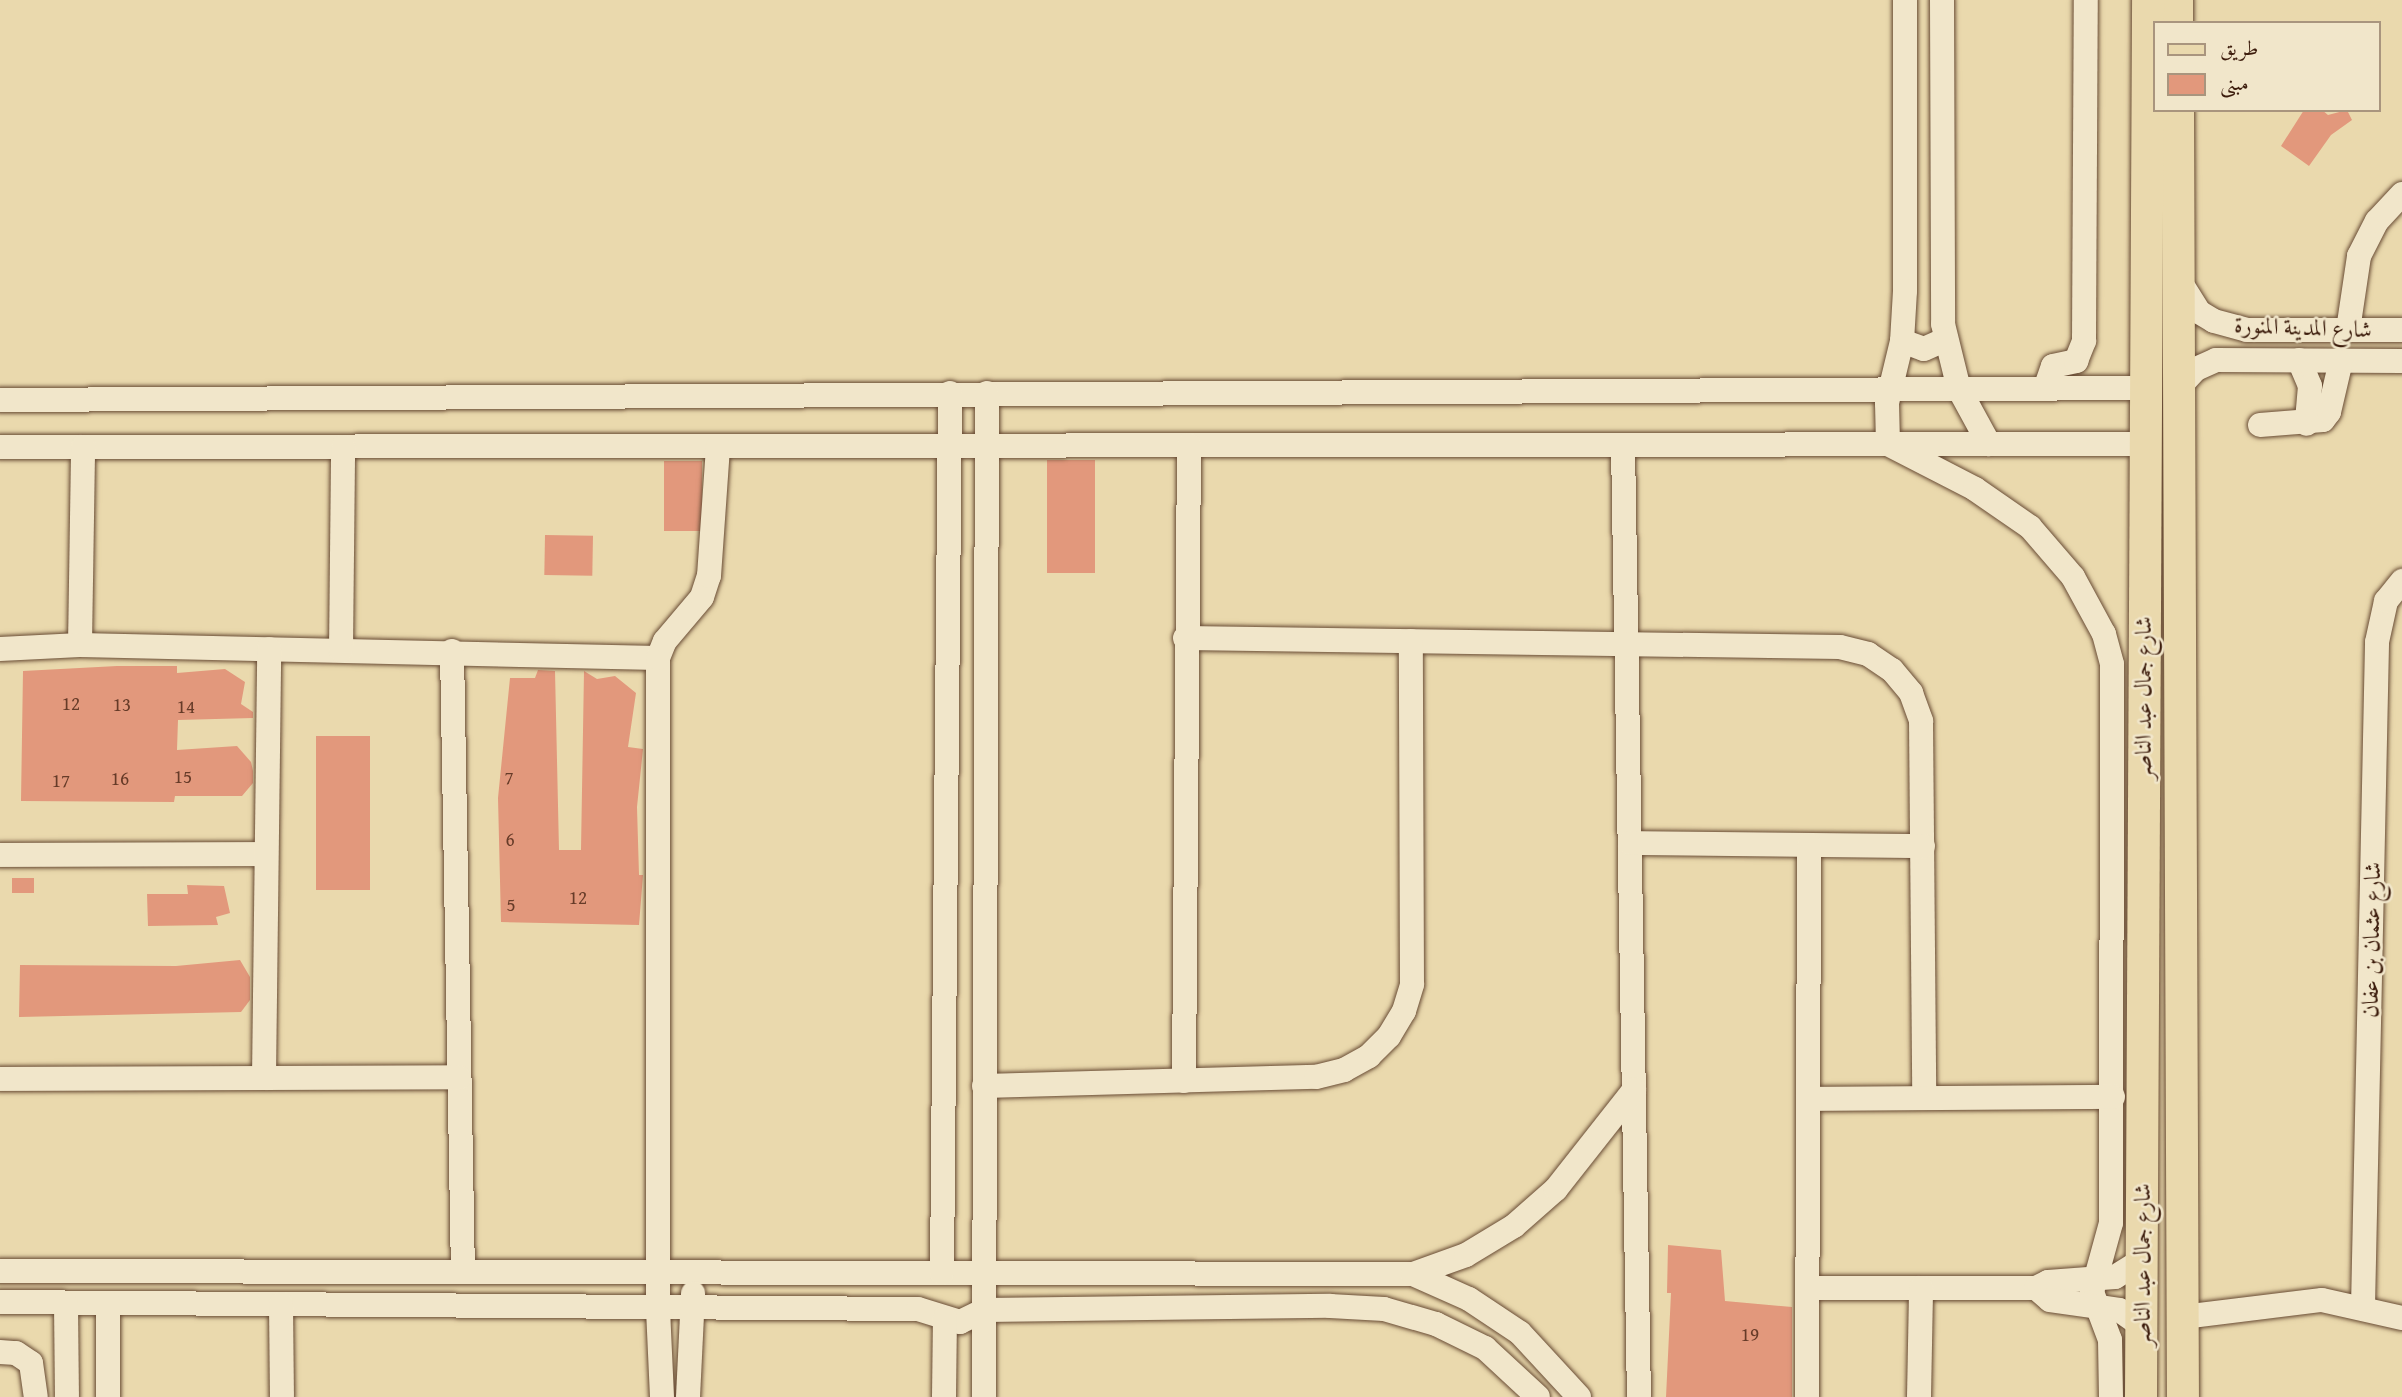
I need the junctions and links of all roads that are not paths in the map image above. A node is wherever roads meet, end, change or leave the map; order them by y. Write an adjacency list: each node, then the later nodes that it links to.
1 (1905, 0): 12 (street)
2 (1942, 0): 11 (street)
3 (2086, 0): 20 (street)
4 (2164, 112): 18 (main road, شارع جمال عبد الناصر)
5 (2178, 112): 7 (main road, شارع جمال عبد الناصر)
6 (2402, 194): 9 (street)
7 (2181, 283): 8 (street, شارع المدينة المنورة); 17 (main road, شارع جمال عبد الناصر)
8 (2247, 330): 9 (street, شارع المدينة المنورة); 13 (street)
9 (2348, 330): 10 (street, شارع المدينة المنورة)
10 (2402, 330)
11 (1946, 339): 12 (street); 19 (street)
12 (1902, 341): 21 (street)
13 (2249, 360): 14 (street, شارع المدينة المنورة); 17 (street, شارع المدينة المنورة)
14 (2299, 360): 15 (street, شارع المدينة المنورة); 25 (street)
15 (2340, 360): 16 (street, شارع المدينة المنورة); 25 (street)
16 (2402, 361)
17 (2181, 384): 54 (main road, شارع جمال عبد الناصر)
18 (2144, 388): 20 (street); 29 (main road, شارع جمال عبد الناصر)
19 (1959, 389): 20 (street); 21 (street); 28 (street)
20 (2045, 389)
21 (1889, 390): 23 (street); 27 (street)
22 (950, 393): 23 (street); 24 (street); 33 (street)
23 (987, 393): 34 (street)
24 (0, 400)
25 (2307, 424): 26 (street)
26 (2260, 425)
27 (1888, 444): 28 (street); 31 (street); 64 (street)
28 (1989, 444): 29 (street)
29 (2144, 444): 53 (main road, شارع جمال عبد الناصر)
30 (1189, 445): 31 (street); 34 (street); 39 (street)
31 (1623, 445): 41 (street)
32 (718, 446): 33 (street); 37 (street); 47 (street)
33 (950, 446): 34 (street); 71 (street)
34 (985, 446): 61 (street)
35 (0, 447): 36 (street)
36 (83, 447): 37 (street); 42 (street)
37 (343, 447): 45 (street)
38 (2402, 581): 81 (street, شارع عثمان بن عفان)
39 (1185, 638): 40 (street); 60 (street)
40 (1411, 641): 41 (street); 60 (street)
41 (1626, 644): 48 (street); 50 (street)
42 (80, 645): 43 (street); 44 (street)
43 (0, 649)
44 (269, 649): 45 (street); 51 (street)
45 (341, 650): 46 (street)
46 (452, 651): 47 (street); 57 (street)
47 (658, 658): 69 (street)
48 (1630, 843): 49 (street); 62 (street)
49 (1810, 845): 50 (street); 65 (street)
50 (1923, 846): 63 (street)
51 (267, 854): 52 (street); 58 (street)
52 (0, 855)
53 (2143, 855): 54 (main road); 56 (main road, شارع جمال عبد الناصر)
54 (2180, 855): 55 (main road, شارع جمال عبد الناصر)
55 (2181, 912): 56 (main road); 85 (main road, شارع جمال عبد الناصر)
56 (2143, 915): 66 (main road, شارع جمال عبد الناصر)
57 (459, 1077): 58 (street); 68 (street)
58 (264, 1078): 59 (street)
59 (0, 1079)
60 (1184, 1081): 61 (street)
61 (984, 1086): 72 (street)
62 (1634, 1090): 73 (street); 100 (street)
63 (1924, 1097): 64 (street); 65 (street)
64 (2113, 1097): 76 (street)
65 (1808, 1100): 74 (street)
66 (2142, 1260): 76 (street); 88 (main road, شارع جمال عبد الناصر)
67 (0, 1271): 68 (street)
68 (463, 1272): 69 (street)
69 (658, 1272): 70 (street); 82 (street)
70 (694, 1272): 71 (street); 83 (street)
71 (942, 1273): 72 (street)
72 (983, 1273): 73 (street); 84 (street)
73 (1413, 1274): 99 (street)
74 (1808, 1288): 75 (street); 101 (street)
75 (1921, 1288): 76 (street); 102 (street)
76 (2094, 1292): 88 (street); 103 (street)
77 (0, 1302): 79 (street)
78 (108, 1303): 79 (street); 80 (street); 92 (street)
79 (66, 1304): 91 (street)
80 (281, 1304): 82 (street); 93 (street)
81 (2363, 1307): 85 (street); 87 (street)
82 (658, 1308): 83 (street); 94 (street)
83 (692, 1308): 86 (street); 95 (street)
84 (985, 1310): 86 (street); 97 (street); 98 (street)
85 (2183, 1317): 105 (main road, شارع جمال عبد الناصر)
86 (945, 1318): 96 (street)
87 (2402, 1318)
88 (2142, 1326): 104 (main road, شارع جمال عبد الناصر)
89 (0, 1352): 90 (street)
90 (36, 1397)
91 (67, 1397)
92 (108, 1397)
93 (282, 1397)
94 (663, 1397)
95 (688, 1397)
96 (944, 1397)
97 (984, 1397)
98 (1538, 1397)
99 (1579, 1397)
100 (1639, 1397)
101 (1807, 1397)
102 (1919, 1397)
103 (2111, 1397)
104 (2141, 1397)
105 (2183, 1397)

